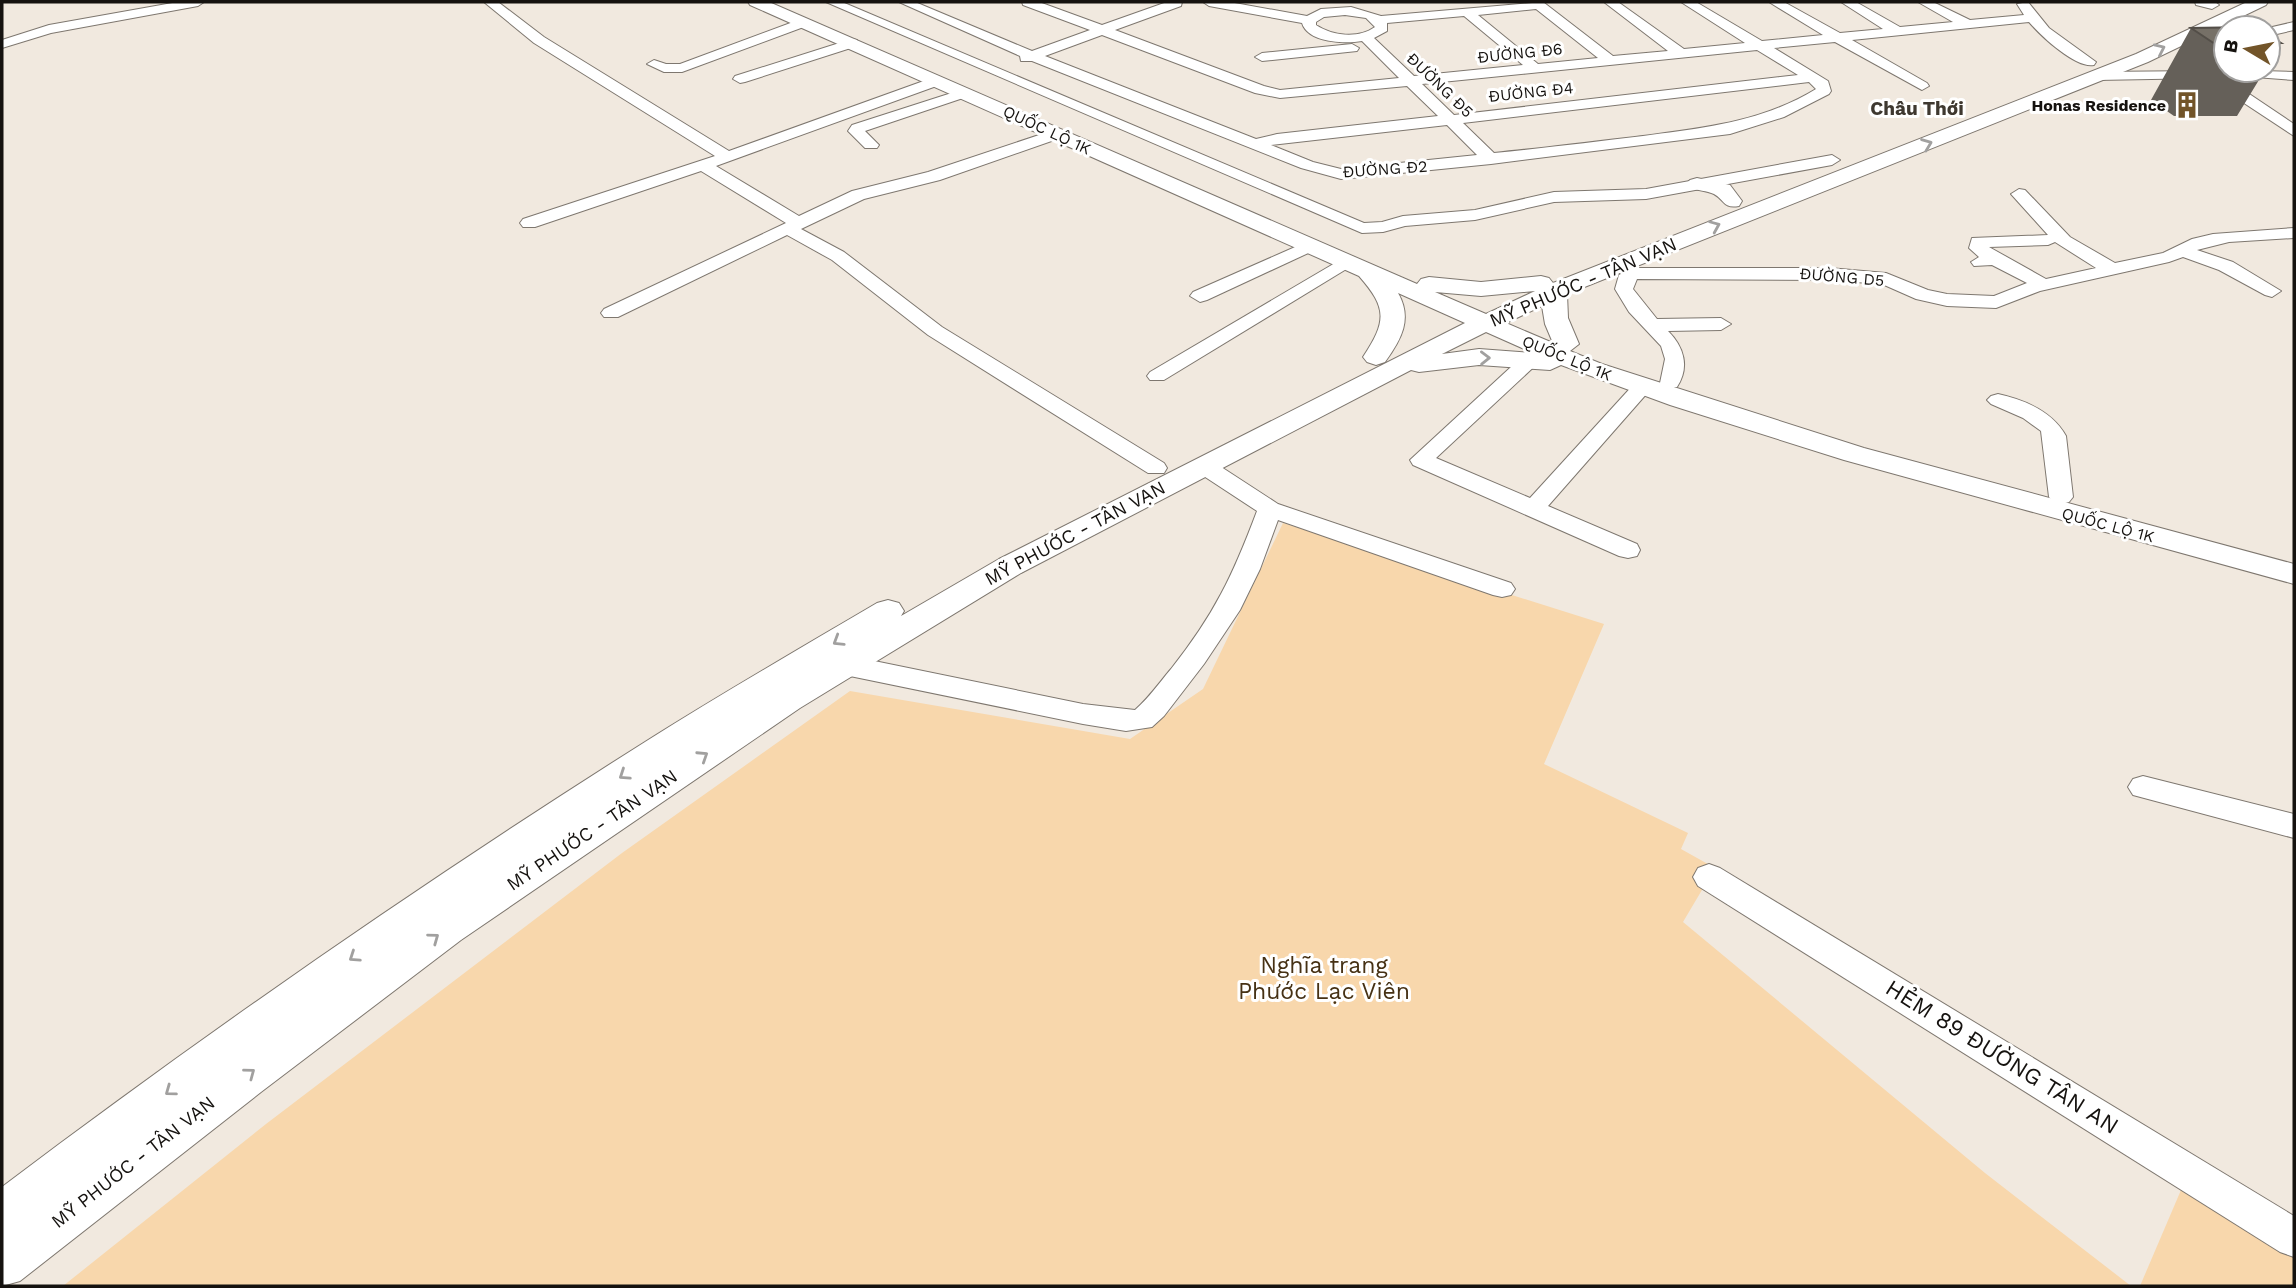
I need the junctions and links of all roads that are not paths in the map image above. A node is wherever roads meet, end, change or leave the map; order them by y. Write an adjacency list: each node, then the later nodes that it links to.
1 (198, 2): 31 (street)
2 (490, 2): 65 (street)
3 (756, 2): 28 (main road, QUỐC LỘ 1K)
4 (779, 2): 81 (main road, QUỐC LỘ 1K)
5 (832, 2): 46 (street)
6 (905, 2): 41 (street, ĐƯỜNG Đ2)
7 (1030, 2): 29 (street, ĐƯỜNG Đ6)
8 (1046, 2): 29 (street, ĐƯỜNG Đ6)
9 (1160, 2): 29 (street)
10 (1173, 2): 11 (street); 29 (street)
11 (1210, 2): 21 (street)
12 (1238, 2): 21 (street)
13 (1610, 2): 42 (street)
14 (1688, 2): 40 (street)
15 (1775, 2): 35 (street)
16 (1847, 2): 33 (street)
17 (1924, 2): 30 (street)
18 (2260, 2): 49 (main road, MỸ PHƯỚC - TÂN VẠN, one-way to 18)
19 (1537, 3): 23 (street); 44 (street)
20 (2211, 3): 49 (main road, MỸ PHƯỚC - TÂN VẠN)
21 (1268, 6): 25 (street)
22 (1350, 6): 25 (street); 26 (street)
23 (1466, 11): 26 (street); 47 (street)
24 (2027, 11): 30 (street, ĐƯỜNG Đ6); 49 (street)
25 (1316, 16): 34 (street)
26 (1378, 20): 37 (street)
27 (38, 21): 31 (street)
28 (804, 22): 39 (main road, QUỐC LỘ 1K); 45 (street)
29 (1096, 23): 32 (street); 41 (street); 48 (street, ĐƯỜNG Đ6)
30 (1964, 23): 33 (street, ĐƯỜNG Đ6)
31 (77, 24): 38 (street)
32 (1056, 30)
33 (1895, 30): 35 (street, ĐƯỜNG Đ6)
34 (1318, 34): 37 (street); 48 (street)
35 (1835, 36): 40 (street, ĐƯỜNG Đ6); 57 (street)
36 (1033, 39): 41 (street)
37 (1369, 41): 48 (street); 54 (street, ĐƯỜNG Đ5)
38 (4, 43)
39 (852, 43): 53 (street); 55 (main road, QUỐC LỘ 1K)
40 (1755, 44): 42 (street, ĐƯỜNG Đ6); 52 (street)
41 (1021, 51): 46 (street); 46 (street); 63 (street, ĐƯỜNG Đ2)
42 (1679, 52): 44 (street, ĐƯỜNG Đ6)
43 (2212, 55): 50 (street)
44 (1608, 59): 47 (street, ĐƯỜNG Đ6)
45 (654, 64)
46 (979, 66): 69 (street)
47 (1534, 66): 54 (street, ĐƯỜNG Đ6)
48 (1245, 69): 54 (street, ĐƯỜNG Đ6)
49 (2099, 69): 50 (street); 67 (main road, MỸ PHƯỚC - TÂN VẠN); 79 (main road, MỸ PHƯỚC - TÂN VẠN, one-way to 49)
50 (2210, 72): 51 (street); 61 (street)
51 (2294, 76)
52 (1812, 77): 56 (street, ĐƯỜNG Đ4); 59 (street)
53 (740, 79)
54 (1409, 79): 60 (street, ĐƯỜNG Đ5)
55 (937, 81): 58 (main road, QUỐC LỘ 1K); 65 (street)
56 (1777, 83): 59 (street); 60 (street, ĐƯỜNG Đ4)
57 (1922, 86)
58 (964, 93): 62 (main road, QUỐC LỘ 1K); 64 (street)
59 (1807, 102): 66 (street, ĐƯỜNG Đ2)
60 (1450, 119): 63 (street, ĐƯỜNG Đ4); 66 (street, ĐƯỜNG Đ5)
61 (2294, 131)
62 (1057, 134): 73 (street); 76 (main road, QUỐC LỘ 1K)
63 (1255, 144): 66 (street, ĐƯỜNG Đ2)
64 (871, 145)
65 (728, 157): 68 (street)
66 (1491, 159)
67 (1832, 160): 69 (street); 71 (main road, MỸ PHƯỚC - TÂN VẠN)
68 (702, 165): 72 (street); 73 (street)
69 (1697, 184): 71 (main road)
70 (2019, 194): 80 (street)
71 (1731, 201): 83 (main road, MỸ PHƯỚC - TÂN VẠN)
72 (528, 223)
73 (793, 225): 86 (street); 99 (street)
74 (2294, 233): 77 (street, ĐƯỜNG D5)
75 (2048, 240): 82 (street)
76 (1311, 245): 78 (main road, QUỐC LỘ 1K); 85 (street)
77 (2181, 250): 80 (street, ĐƯỜNG D5); 84 (street)
78 (1356, 266): 87 (main road, QUỐC LỘ 1K); 92 (main road); 94 (street)
79 (1632, 267): 82 (street, ĐƯỜNG D5); 83 (main road, MỸ PHƯỚC - TÂN VẠN); 89 (street)
80 (2113, 271): 82 (street, ĐƯỜNG D5)
81 (1429, 285): 83 (main road); 87 (main road, QUỐC LỘ 1K)
82 (2044, 285)
83 (1549, 286): 87 (main road, MỸ PHƯỚC - TÂN VẠN); 90 (main road)
84 (2272, 291)
85 (1200, 296)
86 (611, 313)
87 (1484, 316): 90 (main road, QUỐC LỘ 1K); 92 (main road, MỸ PHƯỚC - TÂN VẠN); 93 (main road, QUỐC LỘ 1K)
88 (1721, 324): 89 (street)
89 (1651, 325): 95 (street)
90 (1566, 344): 95 (main road, QUỐC LỘ 1K)
91 (1531, 359): 92 (main road, one-way to 91); 93 (main road); 102 (street)
92 (1384, 363): 98 (main road, MỸ PHƯỚC - TÂN VẠN); 99 (main road, MỸ PHƯỚC - TÂN VẠN)
93 (1593, 370): 96 (main road, QUỐC LỘ 1K)
94 (1157, 376)
95 (1670, 383): 100 (main road, QUỐC LỘ 1K)
96 (1642, 387): 102 (street); 105 (main road, QUỐC LỘ 1K)
97 (1998, 400): 100 (street)
98 (1204, 466): 101 (street); 107 (main road, MỸ PHƯỚC - TÂN VẠN)
99 (1156, 468): 111 (main road, MỸ PHƯỚC - TÂN VẠN, one-way to 111)
100 (2061, 497): 104 (main road, QUỐC LỘ 1K)
101 (1270, 509): 106 (street); 107 (street)
102 (1533, 509): 103 (street)
103 (1628, 550)
104 (2294, 558)
105 (2294, 574)
106 (1502, 589)
107 (845, 665): 113 (main road, MỸ PHƯỚC - TÂN VẠN, one-way to 107)
108 (2143, 787): 109 (street)
109 (2294, 827)
110 (1709, 877): 112 (street, HẺM 89 ĐƯỜNG TÂN AN)
111 (2, 1217)
112 (2294, 1238)
113 (2, 1263)

